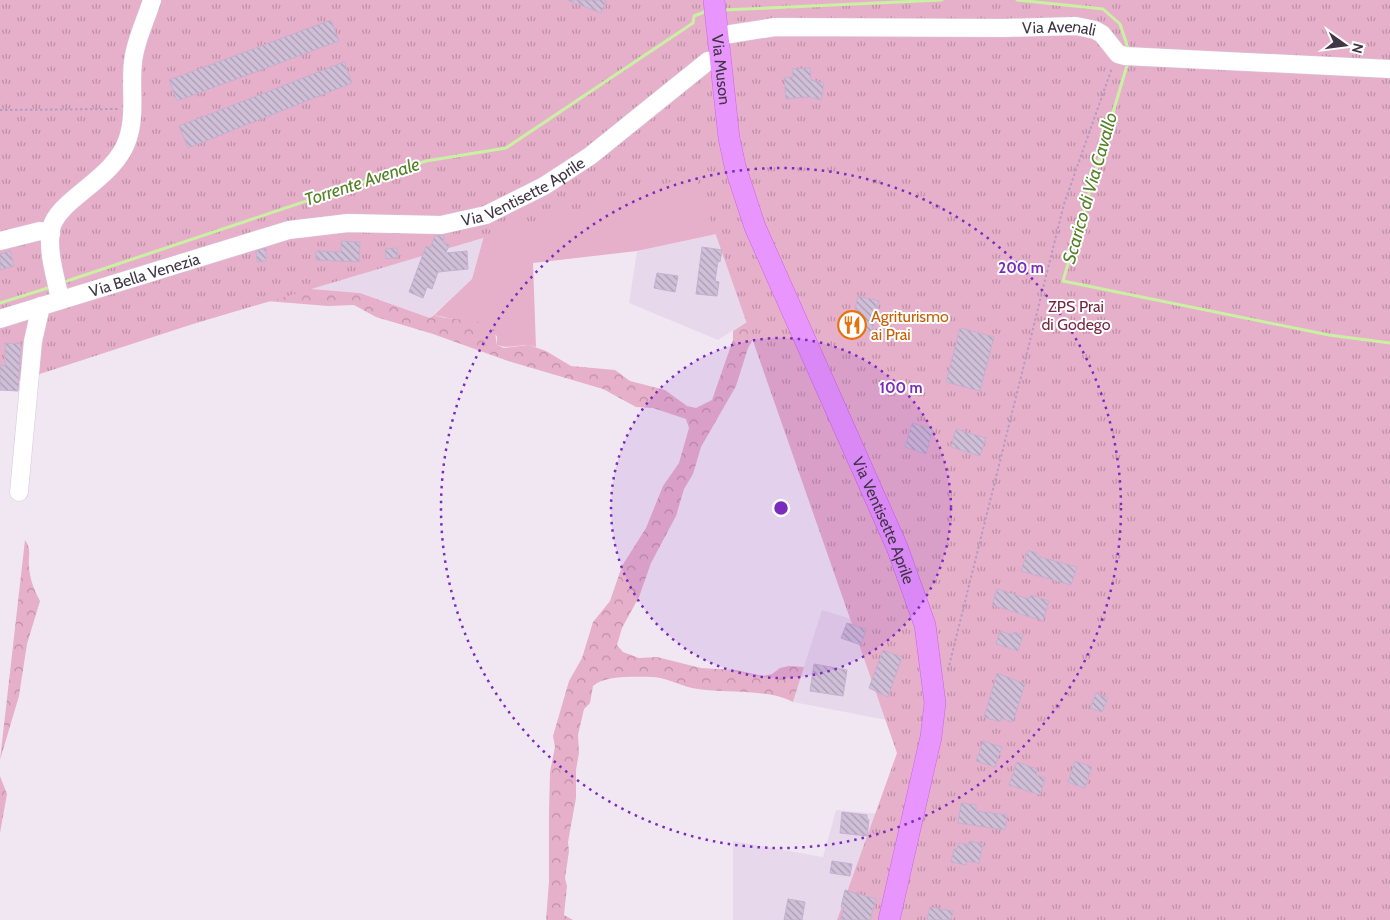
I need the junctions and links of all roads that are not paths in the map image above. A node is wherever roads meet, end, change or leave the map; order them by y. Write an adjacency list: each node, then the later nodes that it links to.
1 (152, 0): 8 (street)
2 (714, 0): 3 (main road, Via Muson)
3 (718, 36): 4 (main road, Via Muson); 5 (street, Via Avenali)
4 (720, 59): 6 (main road, Via Muson); 7 (street, Via Ventisette Aprile)
5 (1390, 69)
6 (729, 138): 14 (main road, Via Ventisette Aprile)
7 (289, 230): 10 (street, Via Bella Venezia)
8 (51, 234): 9 (street); 10 (street)
9 (0, 242)
10 (58, 290): 11 (street, Via Bella Venezia)
11 (41, 306): 12 (street, Via Bella Venezia); 13 (street)
12 (0, 319)
13 (19, 492)
14 (889, 920)

